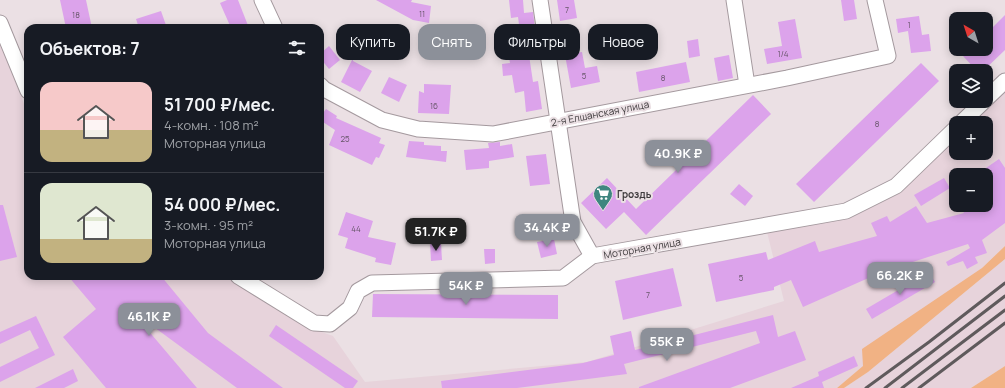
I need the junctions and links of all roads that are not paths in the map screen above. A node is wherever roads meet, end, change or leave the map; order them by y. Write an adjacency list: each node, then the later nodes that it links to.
1 (262, 0): 6 (street)
2 (540, 0): 14 (street)
3 (734, 0): 9 (street)
4 (875, 0): 9 (street, 2-я Елшанская улица)
5 (0, 23): 7 (street)
6 (273, 24)
7 (24, 81)
8 (1005, 81): 11 (street)
9 (747, 85): 14 (street, 2-я Елшанская улица)
10 (324, 90): 14 (street, 2-я Елшанская улица)
11 (993, 92)
12 (977, 108): 13 (street)
13 (968, 116)
14 (557, 121): 16 (street)
15 (949, 135): 16 (street, Моторная улица)
16 (592, 256): 17 (street, Моторная улица)
17 (244, 280)

